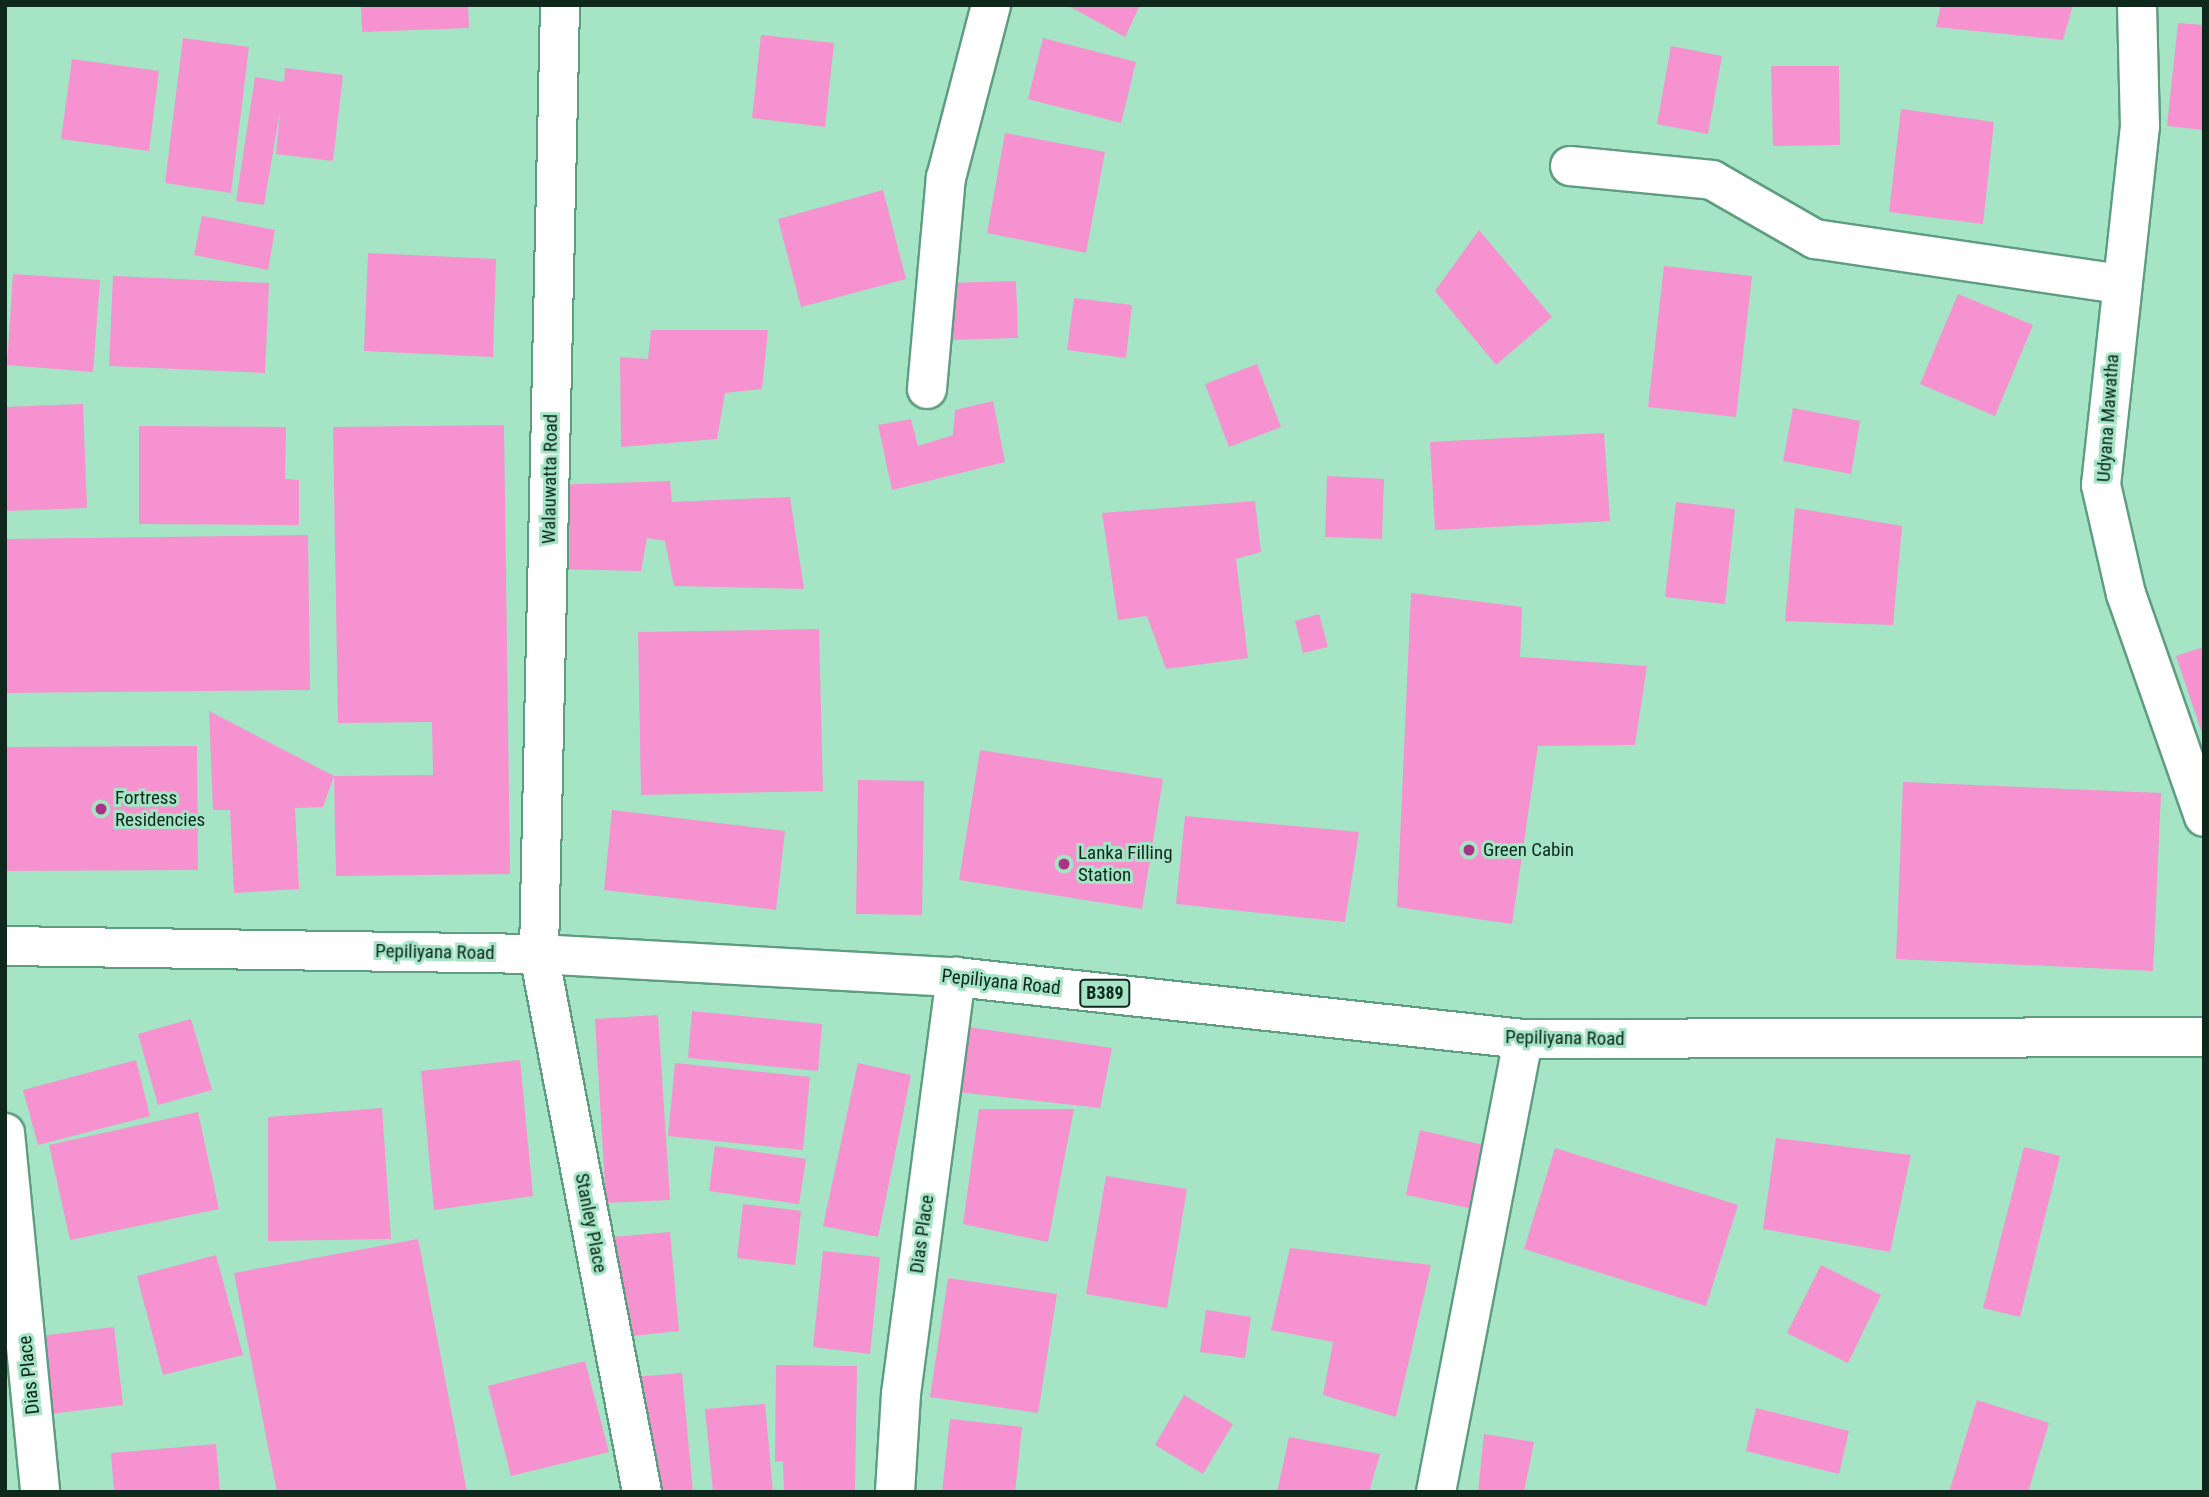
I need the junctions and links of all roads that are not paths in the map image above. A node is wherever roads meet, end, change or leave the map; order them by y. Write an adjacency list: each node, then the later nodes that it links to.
1 (560, 5): 9 (street, Walauwatta Road)
2 (991, 5): 6 (street)
3 (2137, 5): 5 (street, Udyana Mawatha)
4 (1570, 166): 5 (street)
5 (2119, 284): 7 (street, Udyana Mawatha)
6 (927, 389)
7 (2204, 817)
8 (5, 946): 9 (street, Pepiliyana Road / B389)
9 (540, 954): 10 (street, Pepiliyana Road / B389); 15 (street, Stanley Place)
10 (956, 977): 12 (street, Pepiliyana Road / B389); 16 (street, Dias Place)
11 (2204, 1037): 12 (street, Pepiliyana Road / B389)
12 (1523, 1039): 17 (street)
13 (5, 1133): 14 (street, Dias Place)
14 (40, 1492)
15 (642, 1492)
16 (895, 1492)
17 (1436, 1492)

